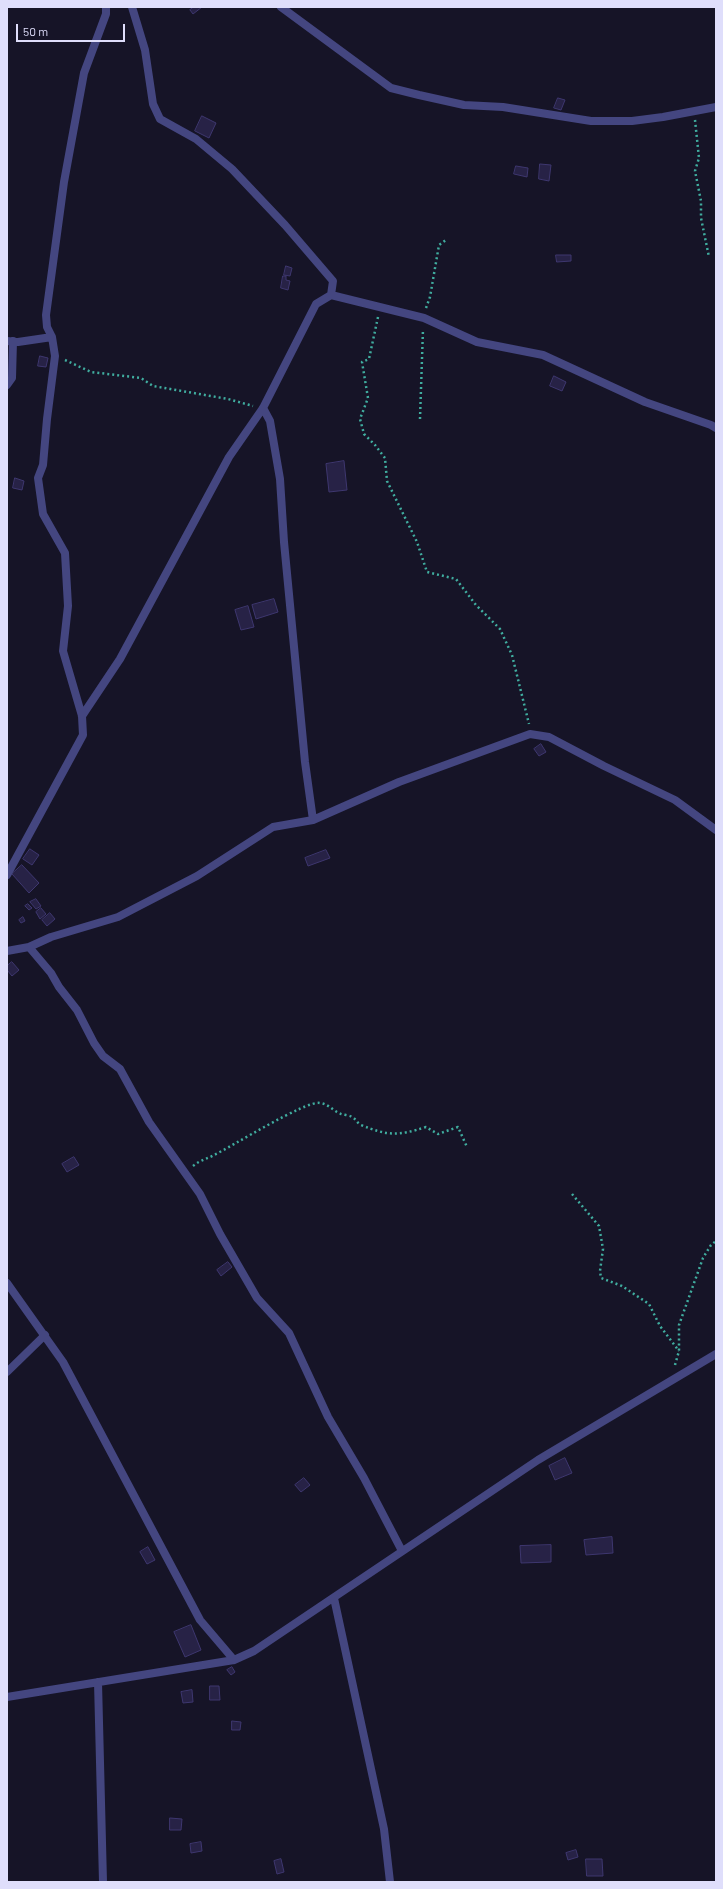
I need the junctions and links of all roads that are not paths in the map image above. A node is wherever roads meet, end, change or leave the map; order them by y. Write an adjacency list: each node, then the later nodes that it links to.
1 (106, 7): 6 (street)
2 (132, 7): 5 (street)
3 (281, 7): 4 (street)
4 (716, 107)
5 (331, 295): 9 (street); 10 (street)
6 (52, 337): 7 (street); 11 (street)
7 (10, 341): 8 (street)
8 (7, 385)
9 (263, 408): 11 (street); 12 (street)
10 (716, 428)
11 (82, 716): 14 (street)
12 (313, 820): 13 (street); 15 (street)
13 (716, 830)
14 (7, 874)
15 (28, 947): 16 (street); 21 (street)
16 (7, 951)
17 (7, 1283): 18 (street)
18 (45, 1335): 20 (street); 23 (street)
19 (716, 1354): 21 (street)
20 (7, 1372)
21 (402, 1552): 22 (street)
22 (334, 1598): 23 (street); 27 (street)
23 (234, 1660): 24 (street)
24 (98, 1682): 25 (street); 26 (street)
25 (7, 1697)
26 (103, 1882)
27 (390, 1882)

